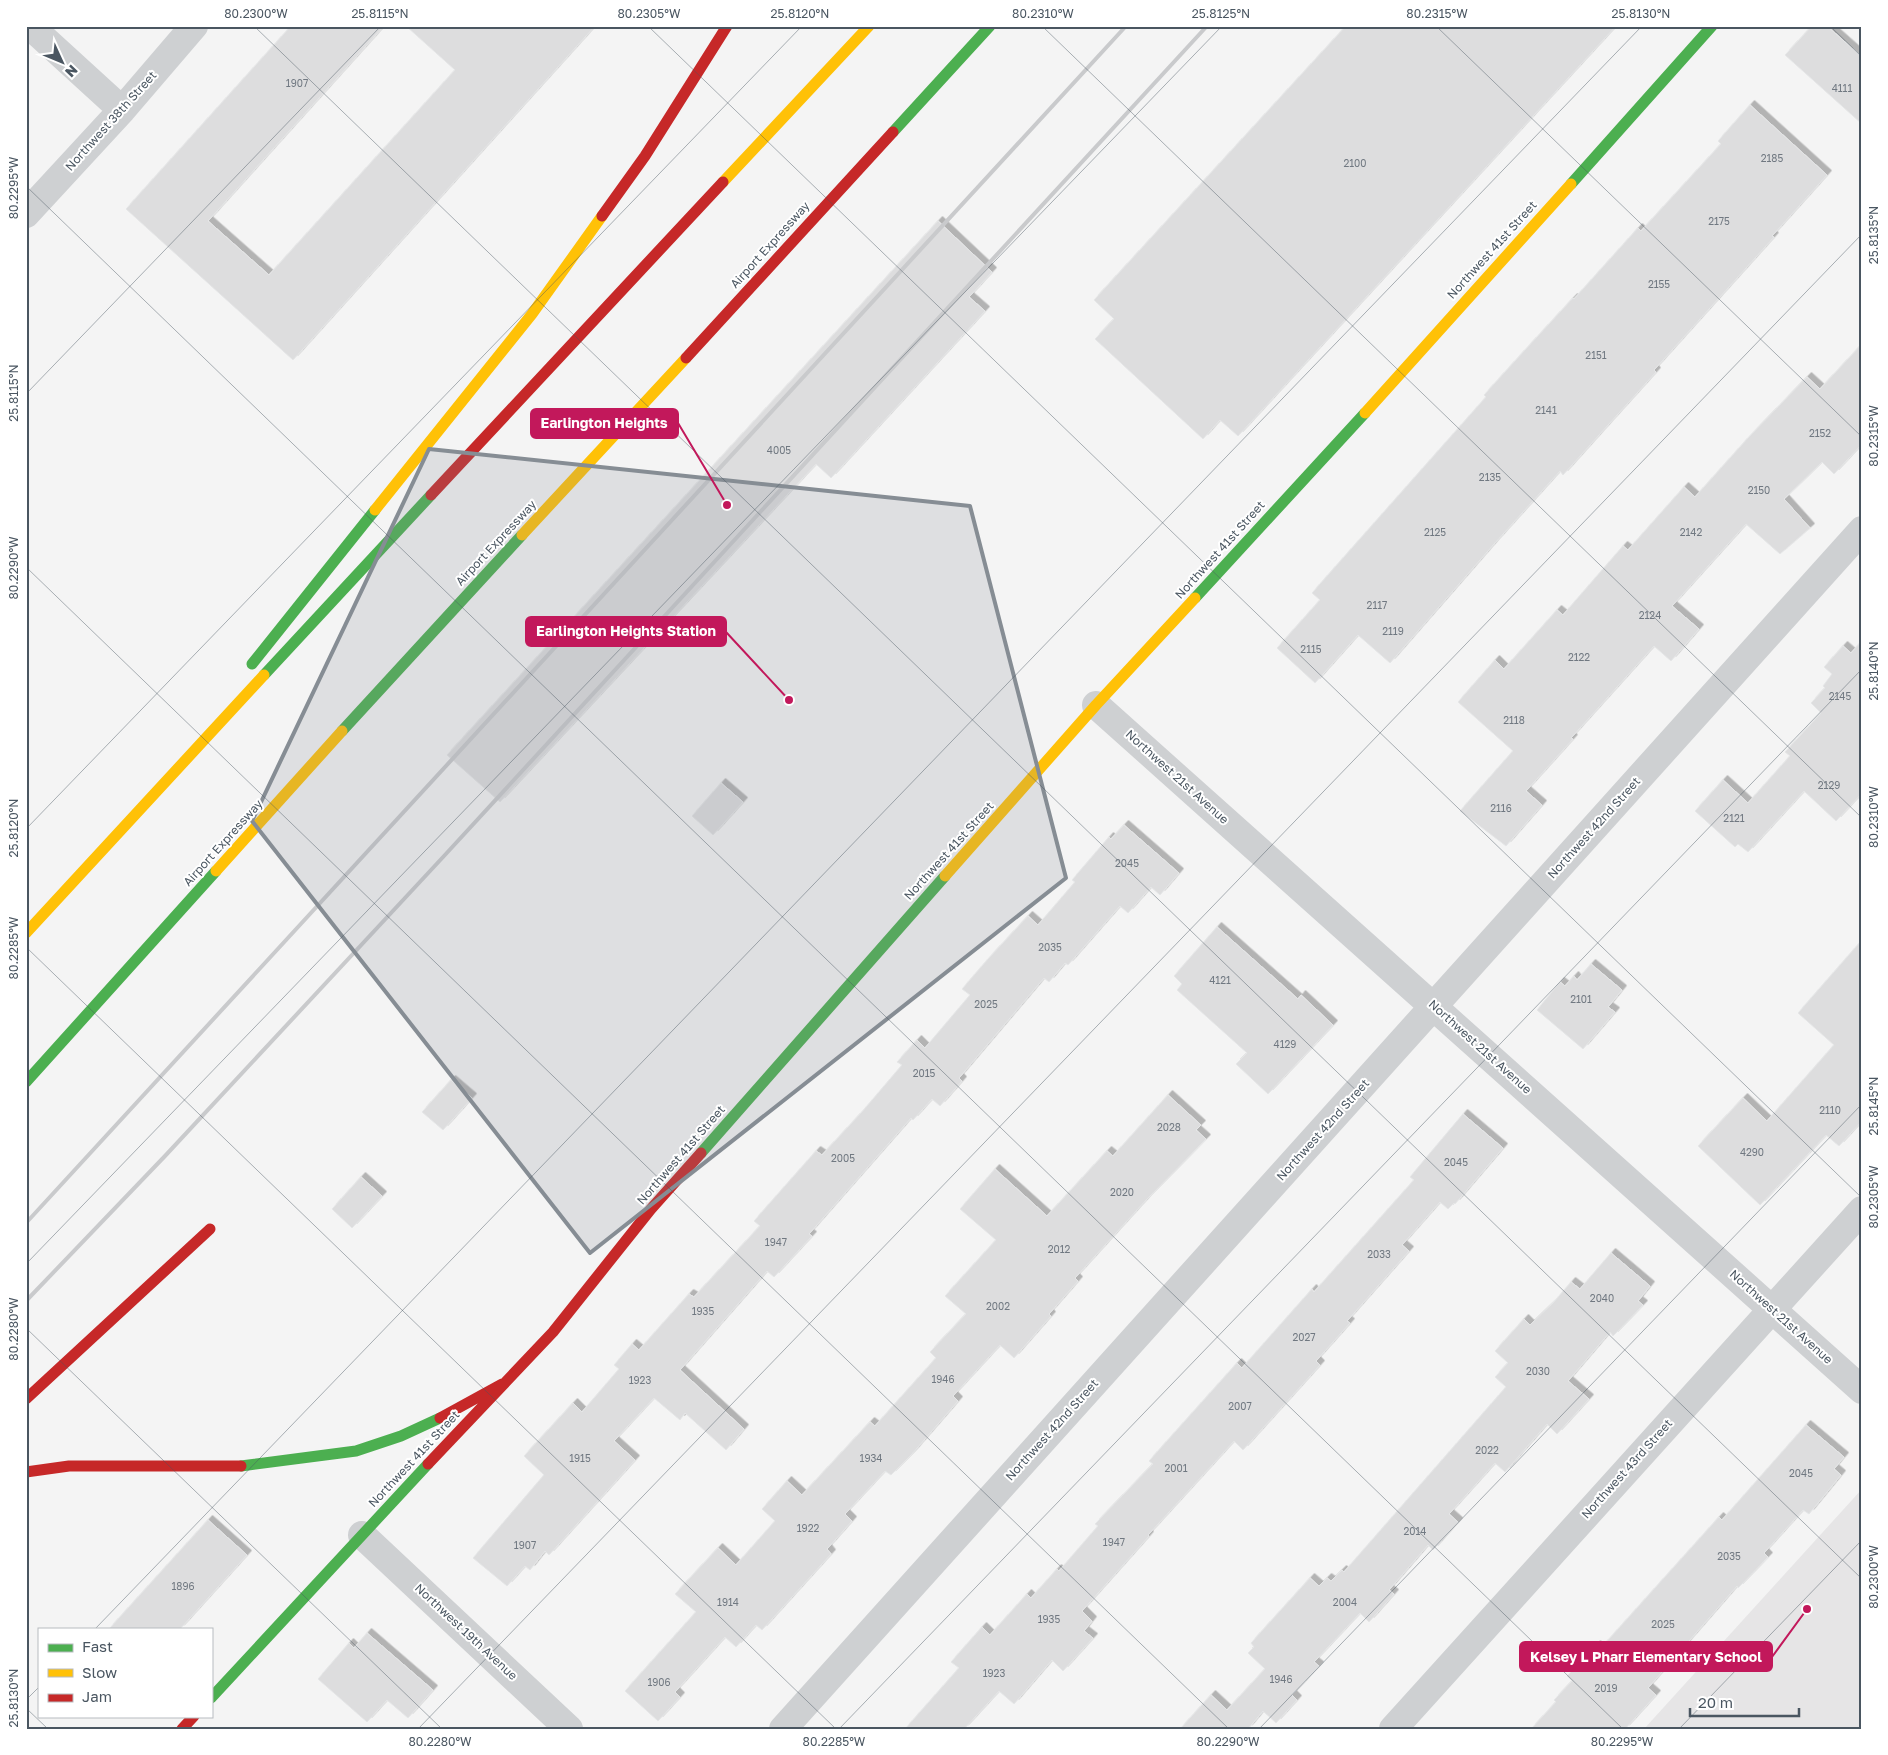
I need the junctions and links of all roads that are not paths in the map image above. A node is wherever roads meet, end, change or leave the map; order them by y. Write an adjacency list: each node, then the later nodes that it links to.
1 (30, 26): 7 (street)
2 (194, 26): 7 (street, Northwest 38th Street)
3 (727, 26): 10 (main road)
4 (869, 26): 13 (main road)
5 (990, 26): 16 (main road, Airport Expressway)
6 (1712, 26): 11 (main road, Northwest 41st Street)
7 (122, 110): 8 (street, Northwest 38th Street)
8 (26, 214)
9 (1862, 530): 15 (street, Northwest 42nd Street)
10 (243, 675)
11 (1096, 705): 15 (street, Northwest 21st Avenue); 20 (main road, Northwest 41st Street)
12 (205, 722): 13 (main road)
13 (111, 839): 14 (main road)
14 (26, 933)
15 (1434, 1006): 19 (street, Northwest 21st Avenue); 29 (street, Northwest 42nd Street)
16 (26, 1082)
17 (1862, 1210): 19 (street, Northwest 43rd Street)
18 (210, 1229): 22 (main road)
19 (1772, 1310): 21 (street, Northwest 21st Avenue); 30 (street, Northwest 43rd Street)
20 (502, 1384): 23 (main road); 24 (main road, Northwest 41st Street)
21 (1862, 1390)
22 (26, 1399)
23 (26, 1472)
24 (362, 1535): 25 (main road, Northwest 41st Street); 28 (street, Northwest 19th Avenue)
25 (212, 1697)
26 (192, 1718): 27 (main road)
27 (182, 1729)
28 (569, 1729)
29 (783, 1729)
30 (1393, 1729)

